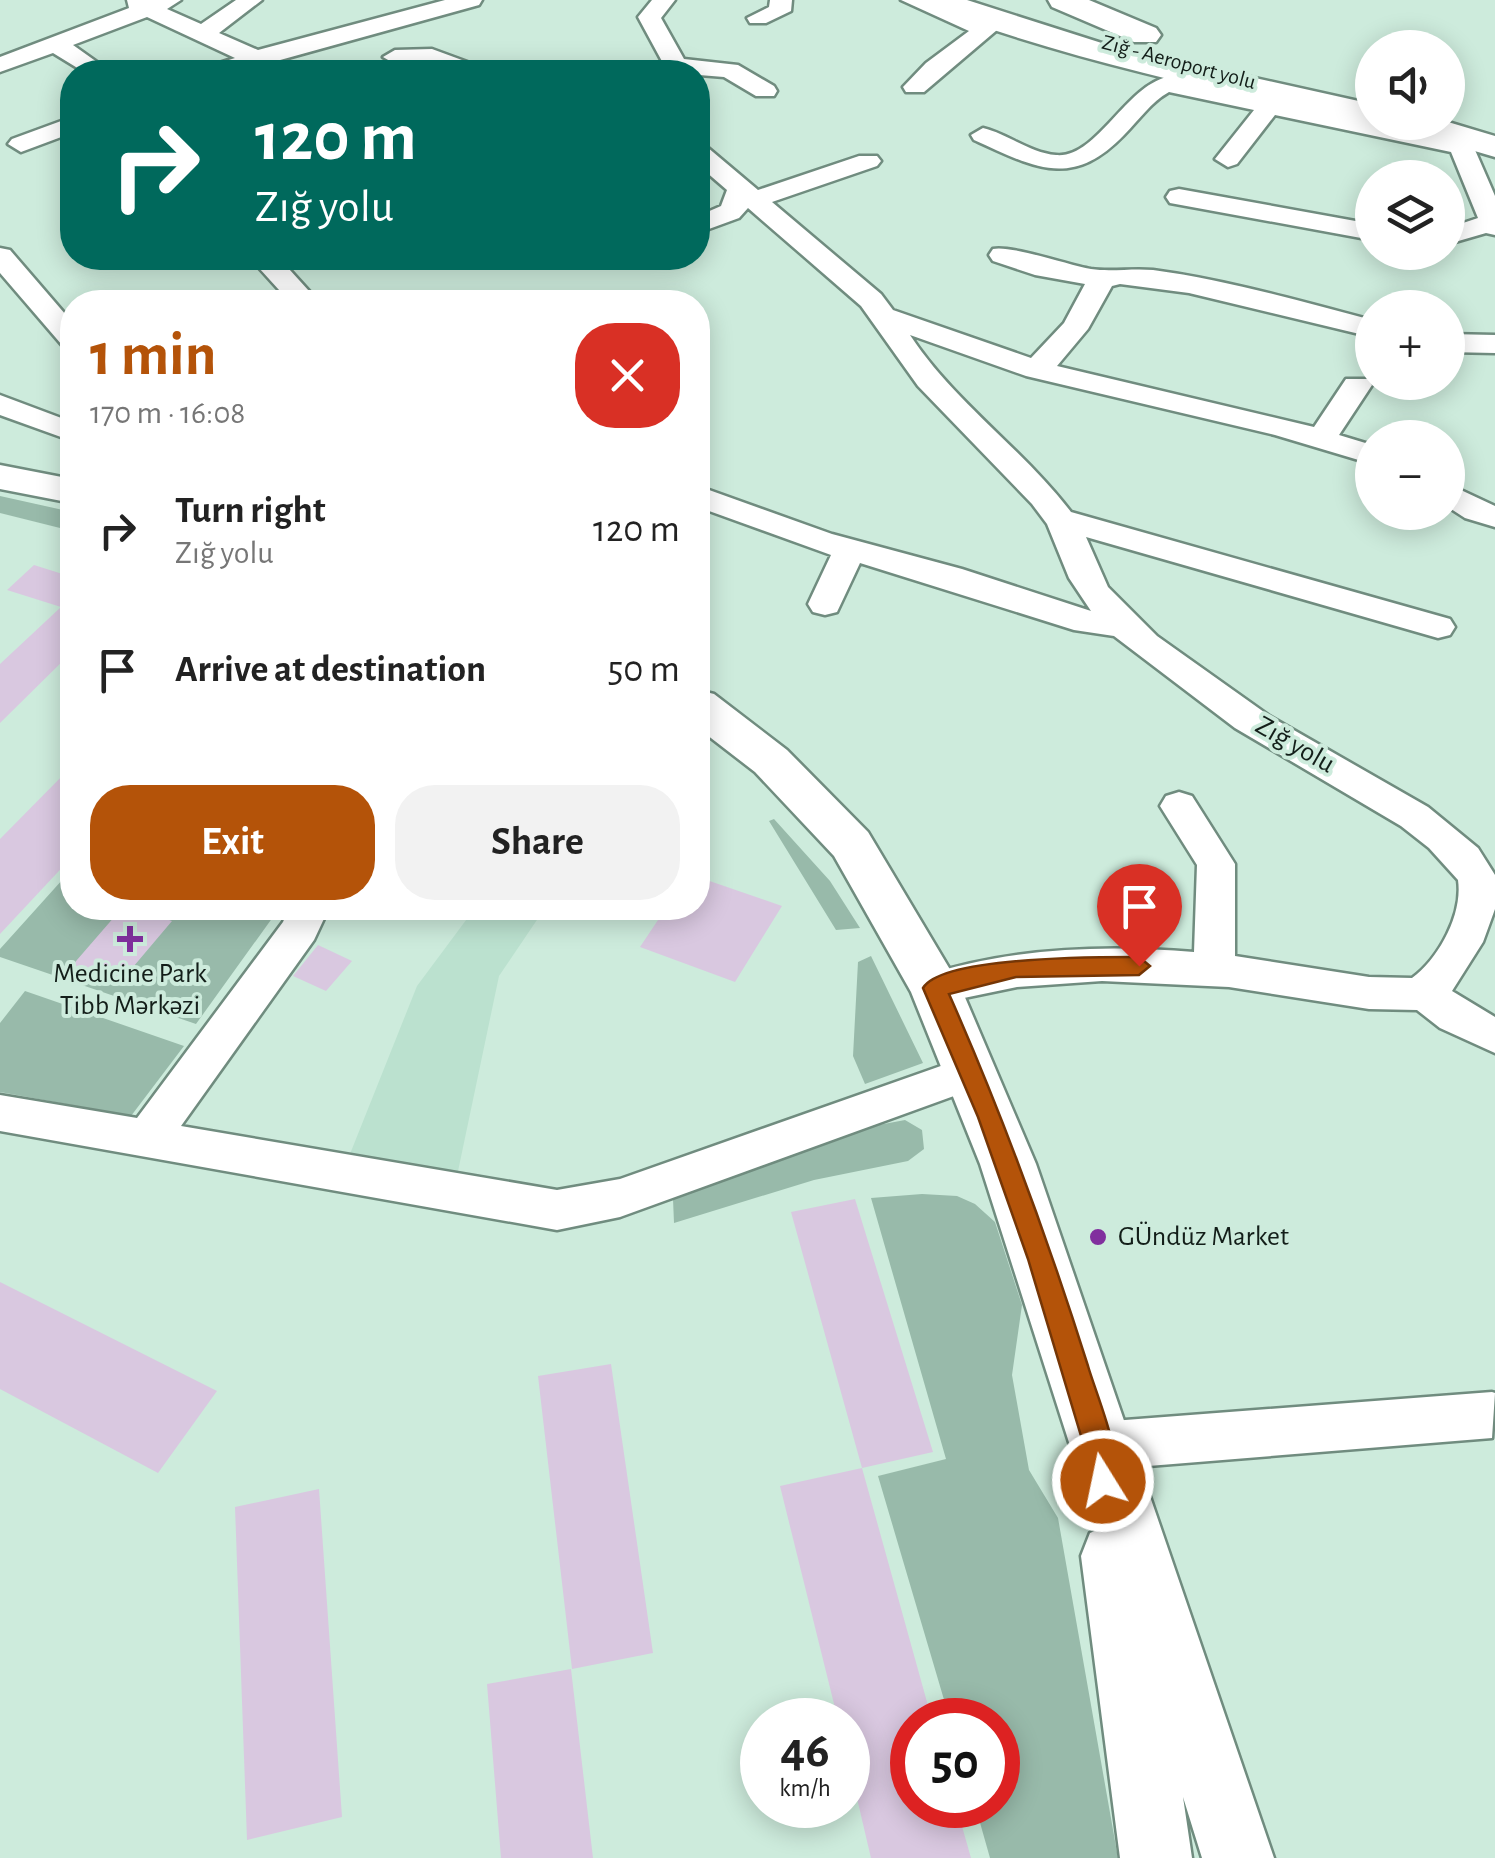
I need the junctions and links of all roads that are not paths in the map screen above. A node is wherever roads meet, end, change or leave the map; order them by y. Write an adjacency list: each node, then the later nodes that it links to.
1 (252, 0): 13 (street)
2 (471, 0): 12 (street)
3 (664, 0): 24 (street)
4 (781, 0): 11 (street)
5 (912, 0): 28 (street)
6 (939, 0): 31 (highway)
7 (988, 0): 32 (highway, Zığ - Aeroport yolu)
8 (1042, 0): 15 (highway, Zığ - Aeroport yolu)
9 (1063, 0): 15 (highway)
10 (149, 3): 13 (street); 16 (street)
11 (758, 18)
12 (359, 30): 18 (street); 21 (street)
13 (202, 34): 18 (street)
14 (0, 35): 17 (street)
15 (1145, 35): 27 (highway)
16 (55, 44): 17 (street); 19 (street)
17 (26, 55): 25 (street)
18 (255, 58): 20 (street)
19 (80, 60)
20 (249, 60)
21 (385, 60)
22 (413, 60): 23 (street)
23 (442, 60)
24 (671, 60)
25 (0, 66)
26 (710, 69): 29 (street)
27 (1355, 86)
28 (915, 87)
29 (766, 91)
30 (1271, 104): 34 (street); 35 (street); 37 (street)
31 (1355, 109)
32 (1355, 109)
33 (60, 129): 36 (street)
34 (983, 134)
35 (1481, 138): 43 (street)
36 (21, 144)
37 (1228, 159)
38 (868, 161): 40 (street)
39 (710, 162): 40 (street, Zığ yolu)
40 (748, 192): 42 (street); 51 (street, Zığ yolu)
41 (1180, 197): 44 (street)
42 (710, 220)
43 (1493, 225): 45 (street)
44 (1355, 229)
45 (1465, 232)
46 (1003, 254): 49 (street)
47 (0, 256): 53 (street)
48 (275, 270): 50 (street)
49 (1100, 279): 52 (street); 56 (street)
50 (295, 290)
51 (884, 316): 56 (street); 67 (street, Zığ yolu)
52 (1355, 324)
53 (60, 325)
54 (1465, 343): 55 (street)
55 (1495, 344)
56 (1036, 370): 60 (street)
57 (1355, 388): 60 (street)
58 (0, 404): 59 (street)
59 (60, 427)
60 (1321, 439): 61 (street)
61 (1355, 450)
62 (0, 477): 63 (main road)
63 (60, 489)
64 (710, 501): 68 (street)
65 (1465, 504): 66 (street)
66 (1495, 516)
67 (1062, 520): 70 (street, Zığ yolu); 71 (street)
68 (850, 549): 69 (street); 70 (street)
69 (826, 604)
70 (1123, 626): 74 (street, Zığ yolu)
71 (1438, 627)
72 (710, 714): 77 (main road)
73 (1180, 806): 76 (street)
74 (1487, 866): 78 (street, Zığ yolu)
75 (304, 920): 82 (street)
76 (1214, 969): 77 (street); 78 (street)
77 (934, 988): 80 (main road)
78 (1424, 992): 79 (street)
79 (1495, 1036)
80 (972, 1072): 82 (street); 84 (main road)
81 (0, 1113): 82 (street)
82 (147, 1138)
83 (1492, 1416): 84 (street)
84 (1098, 1446): 85 (main road); 86 (main road)
85 (1156, 1858)
86 (1238, 1858)

